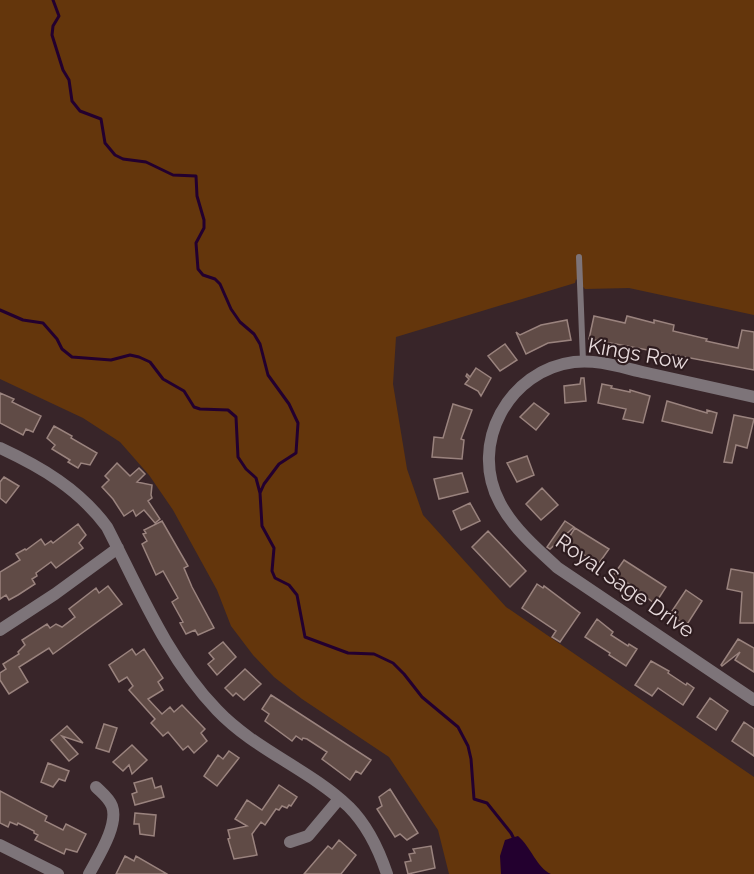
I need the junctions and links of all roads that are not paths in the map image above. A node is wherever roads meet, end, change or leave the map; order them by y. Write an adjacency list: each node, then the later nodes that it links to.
1 (579, 257): 2 (lane)
2 (583, 362): 3 (street, Kings Row); 4 (street, Kings Row)
3 (754, 397)
4 (498, 416): 8 (street, Royal Sage Drive)
5 (0, 448): 6 (street)
6 (118, 548): 7 (street); 10 (street)
7 (0, 630)
8 (754, 699)
9 (96, 787): 14 (street)
10 (339, 799): 11 (street); 15 (street)
11 (290, 842)
12 (0, 845): 13 (street)
13 (58, 874)
14 (89, 874)
15 (387, 874)

